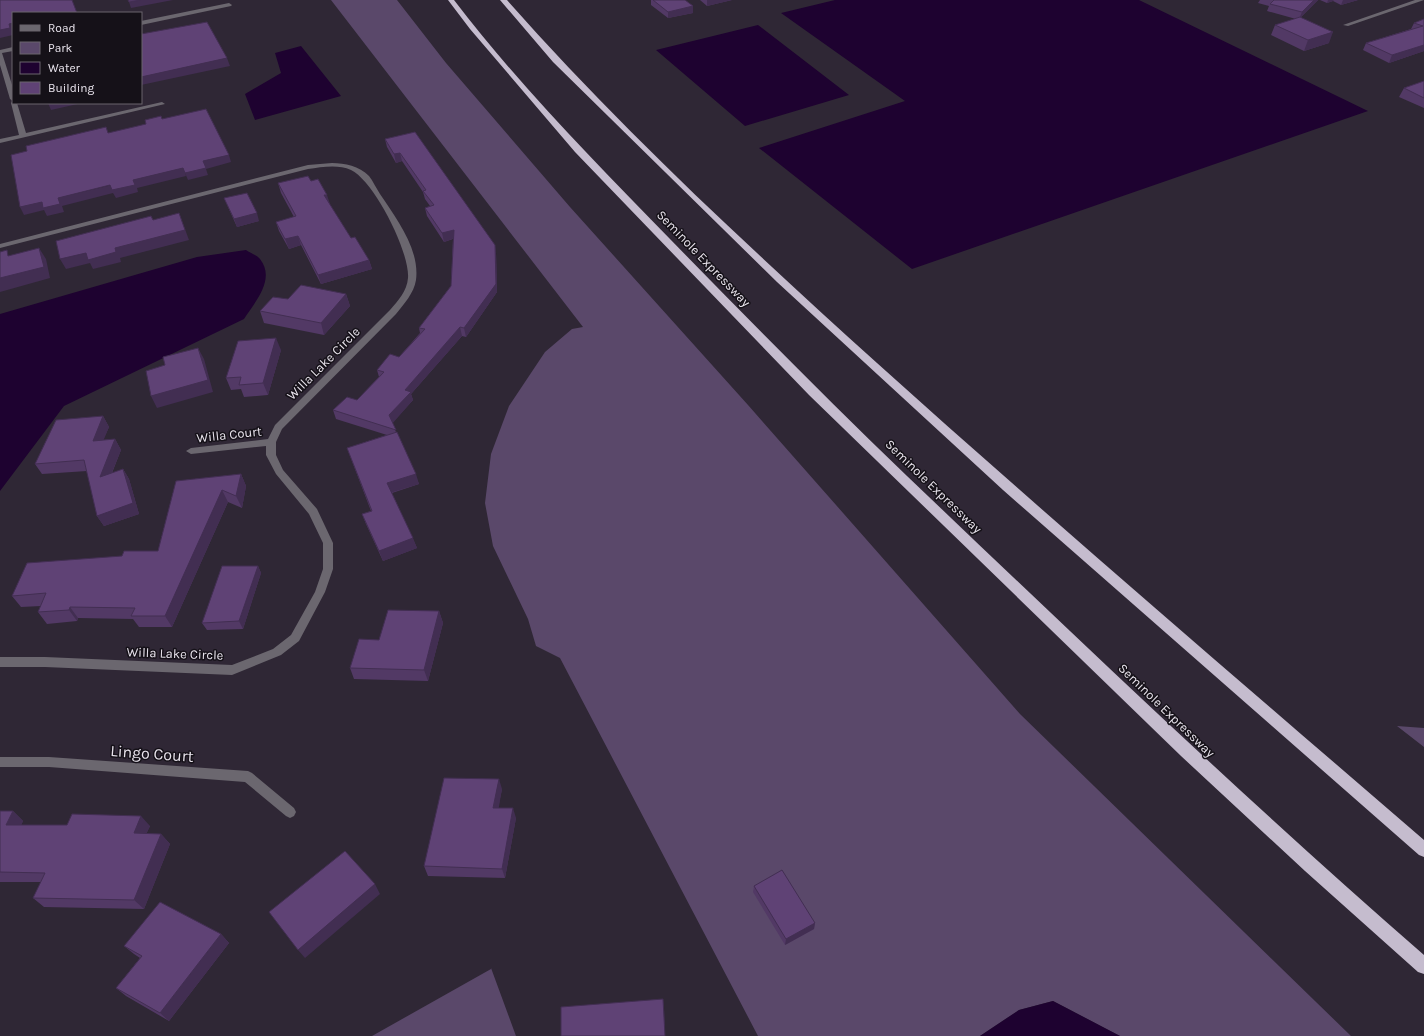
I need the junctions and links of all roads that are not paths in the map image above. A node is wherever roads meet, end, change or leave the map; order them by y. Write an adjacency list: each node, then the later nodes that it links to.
1 (450, 0): 21 (highway, Seminole Expressway)
2 (503, 0): 20 (highway)
3 (1421, 0): 6 (street)
4 (230, 5): 5 (street)
5 (142, 23)
6 (1346, 25)
7 (12, 49): 8 (street)
8 (0, 53): 9 (street)
9 (12, 95)
10 (14, 104): 12 (street)
11 (162, 104): 12 (street)
12 (23, 135): 13 (street)
13 (0, 141)
14 (0, 246): 15 (street, Willa Lake Circle)
15 (270, 442): 16 (street, Willa Court); 17 (street, Willa Lake Circle)
16 (191, 451)
17 (0, 662)
18 (0, 762): 19 (street, Lingo Court)
19 (290, 812)
20 (1424, 850)
21 (1424, 966)

